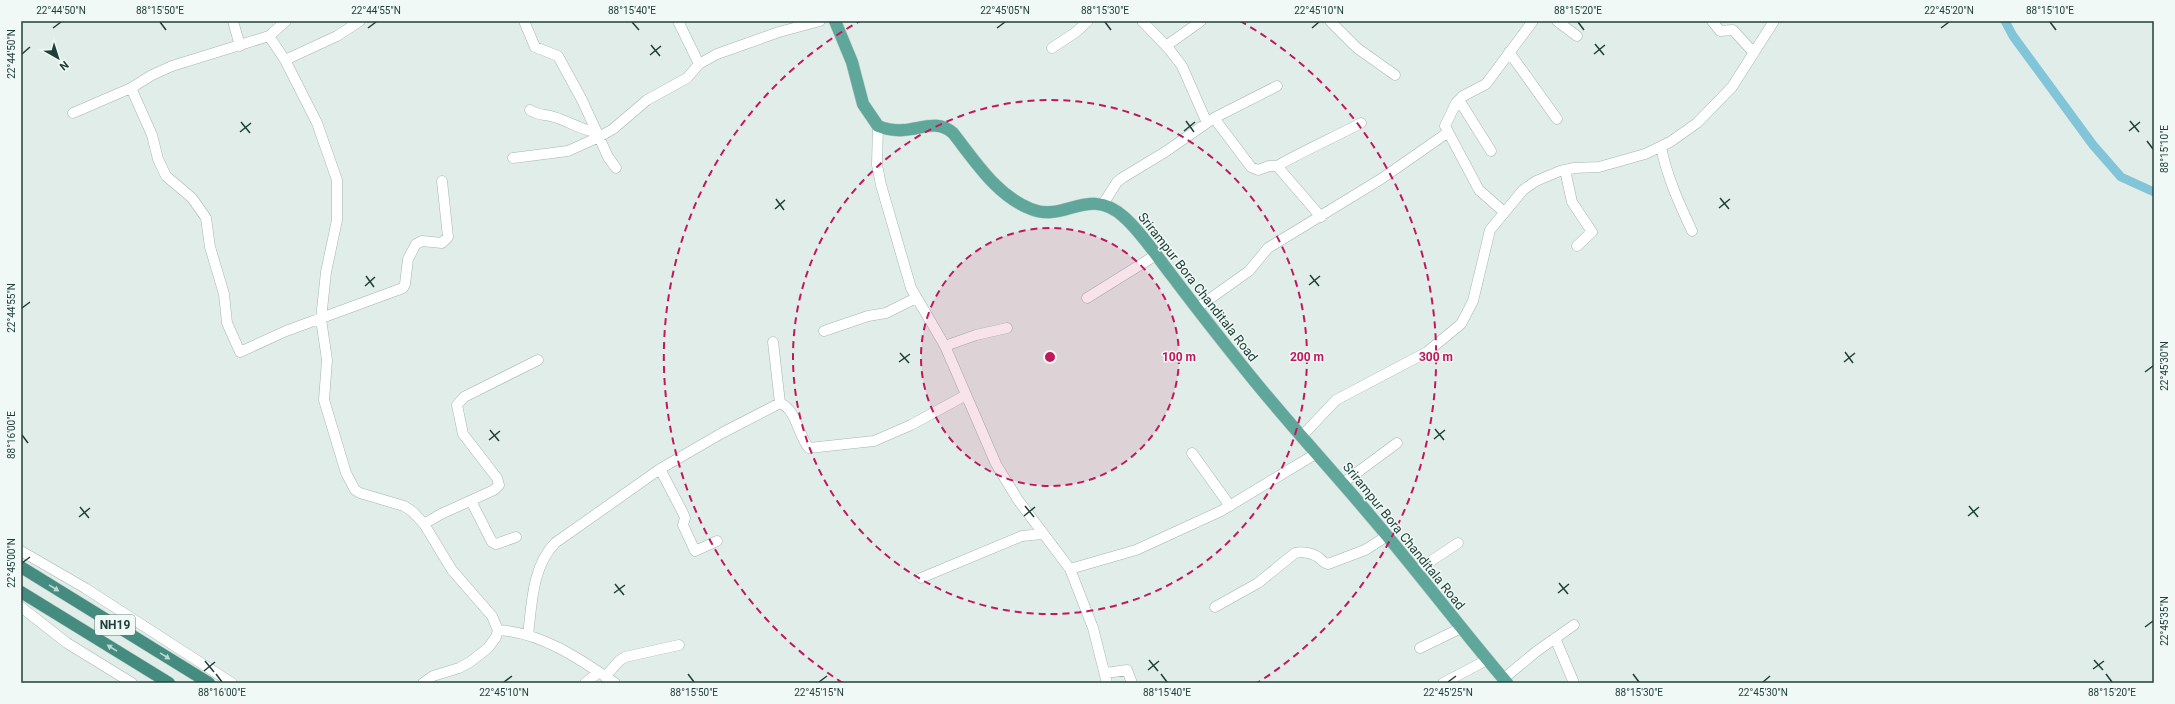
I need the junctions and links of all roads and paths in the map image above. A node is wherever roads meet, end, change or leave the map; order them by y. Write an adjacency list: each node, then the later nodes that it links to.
1 (233, 21): 18 (street)
2 (286, 21): 16 (street)
3 (360, 21): 23 (street)
4 (524, 21): 36 (street)
5 (678, 21): 24 (street)
6 (820, 21): 24 (street)
7 (835, 21): 34 (main road)
8 (1088, 21): 20 (street)
9 (1142, 21): 19 (street)
10 (1202, 21): 19 (street)
11 (1330, 21): 25 (street)
12 (1533, 21): 21 (street)
13 (1557, 21): 17 (street)
14 (1712, 21): 22 (street)
15 (1774, 21): 22 (street)
16 (269, 36): 18 (street); 23 (street)
17 (1576, 36)
18 (240, 46): 27 (street)
19 (1166, 46): 32 (street)
20 (1052, 48)
21 (1509, 52): 28 (street); 31 (street)
22 (1754, 53): 37 (street)
23 (285, 60): 53 (street)
24 (699, 64): 36 (street)
25 (1395, 75)
26 (1277, 86): 32 (street)
27 (131, 88): 30 (street); 53 (street)
28 (1459, 100): 35 (street); 38 (street)
29 (530, 110): 36 (street)
30 (73, 113)
31 (1557, 119)
32 (1210, 120): 40 (street); 44 (street)
33 (1361, 123): 40 (street)
34 (878, 126): 44 (main road); 50 (street)
35 (1447, 133): 45 (street); 46 (street)
36 (597, 134): 39 (street); 41 (street)
37 (1661, 147): 42 (street); 47 (street)
38 (1491, 151)
39 (513, 158)
40 (1278, 166): 46 (street)
41 (616, 168)
42 (1565, 170): 45 (street); 48 (street)
43 (442, 181): 53 (street)
44 (1103, 204): 49 (main road, Srirampur Bora Chanditala Road)
45 (1504, 212): 61 (street)
46 (1321, 217): 52 (street)
47 (1692, 231)
48 (1577, 246)
49 (1156, 255): 51 (street); 52 (main road, Srirampur Bora Chanditala Road)
50 (916, 298): 55 (street); 57 (street)
51 (1087, 298)
52 (1197, 308): 61 (main road, Srirampur Bora Chanditala Road)
53 (321, 319): 69 (street)
54 (1007, 328): 57 (street)
55 (824, 331)
56 (773, 342): 60 (street)
57 (945, 346): 59 (street)
58 (538, 360): 67 (street)
59 (966, 395): 60 (street); 70 (street)
60 (780, 403): 65 (street)
61 (1302, 436): 64 (main road, Srirampur Bora Chanditala Road)
62 (1397, 443): 66 (street)
63 (1192, 453): 68 (street)
64 (1317, 453): 66 (main road, Srirampur Bora Chanditala Road); 68 (street)
65 (660, 469): 73 (street); 86 (street)
66 (1343, 483): 71 (main road, Srirampur Bora Chanditala Road)
67 (470, 501): 69 (street); 72 (street)
68 (1230, 506): 77 (street)
69 (424, 524): 85 (street)
70 (1042, 534): 77 (street); 79 (street)
71 (1387, 536): 78 (main road, Srirampur Bora Chanditala Road); 82 (street)
72 (516, 537)
73 (717, 541)
74 (1458, 543): 78 (street)
75 (21, 551): 97 (street)
76 (21, 567): 96 (highway, NH19, one-way to 96)
77 (1070, 569): 92 (street)
78 (1416, 571): 84 (main road, Srirampur Bora Chanditala Road)
79 (921, 578)
80 (21, 592): 95 (highway, NH19, one-way to 80)
81 (21, 607): 94 (street)
82 (1215, 607)
83 (1574, 625): 87 (street)
84 (1461, 628): 89 (street); 90 (main road, Srirampur Bora Chanditala Road)
85 (498, 630): 86 (street); 98 (street)
86 (528, 635): 91 (street)
87 (1555, 638): 93 (street); 103 (street)
88 (679, 645): 91 (street)
89 (1420, 648)
90 (1487, 660): 93 (main road, Srirampur Bora Chanditala Road); 102 (street)
91 (602, 675): 99 (street); 100 (street)
92 (1107, 678): 101 (street)
93 (1505, 681)
94 (132, 683)
95 (169, 683)
96 (209, 683)
97 (232, 683)
98 (424, 683)
99 (585, 683)
100 (615, 683)
101 (1132, 683)
102 (1443, 683)
103 (1574, 683)

